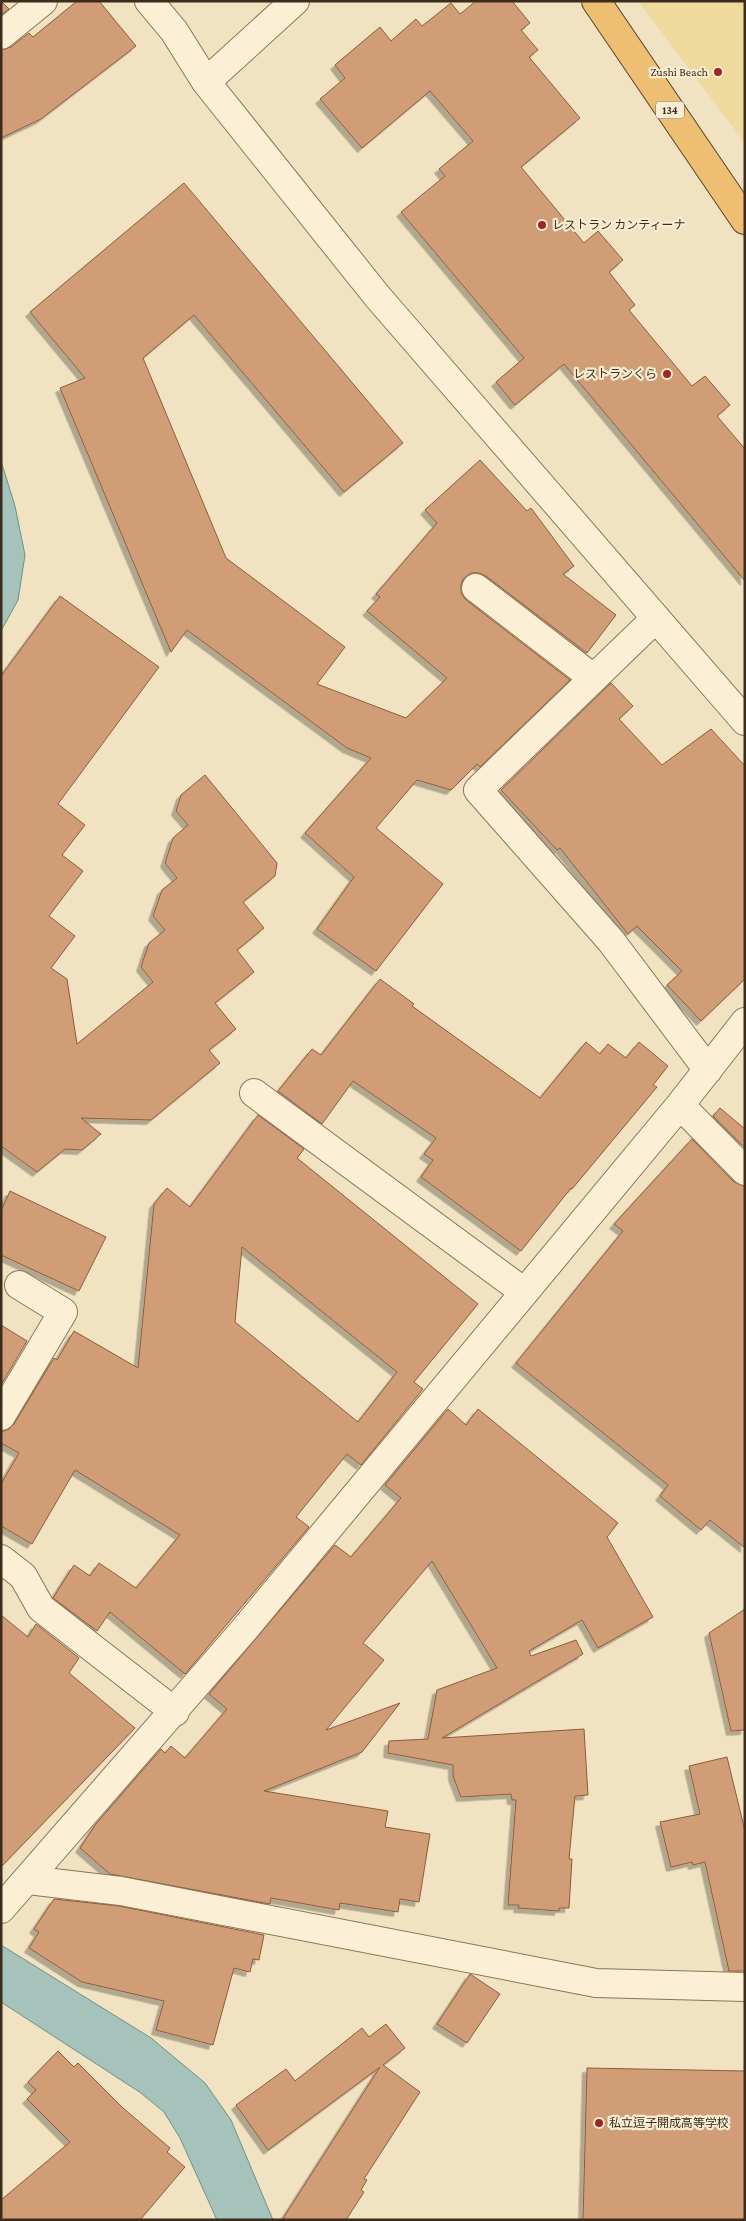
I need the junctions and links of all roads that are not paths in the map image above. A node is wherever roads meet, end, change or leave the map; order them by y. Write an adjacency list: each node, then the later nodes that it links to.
1 (43, 1): 5 (street)
2 (149, 1): 6 (street)
3 (295, 1): 6 (street)
4 (596, 1): 7 (highway, 134)
5 (1, 35)
6 (206, 82): 9 (street)
7 (745, 220)
8 (476, 588): 10 (street)
9 (656, 618): 10 (street); 11 (street)
10 (593, 678): 13 (street)
11 (745, 721)
12 (745, 1022): 13 (street)
13 (708, 1070): 15 (street)
14 (254, 1093): 18 (street)
15 (680, 1105): 16 (street); 18 (street)
16 (745, 1171)
17 (18, 1285): 19 (street)
18 (524, 1292): 21 (street)
19 (1, 1416)
20 (1, 1559): 21 (street)
21 (175, 1712): 22 (street)
22 (28, 1880): 23 (street); 24 (street)
23 (1, 1909)
24 (745, 1987)

